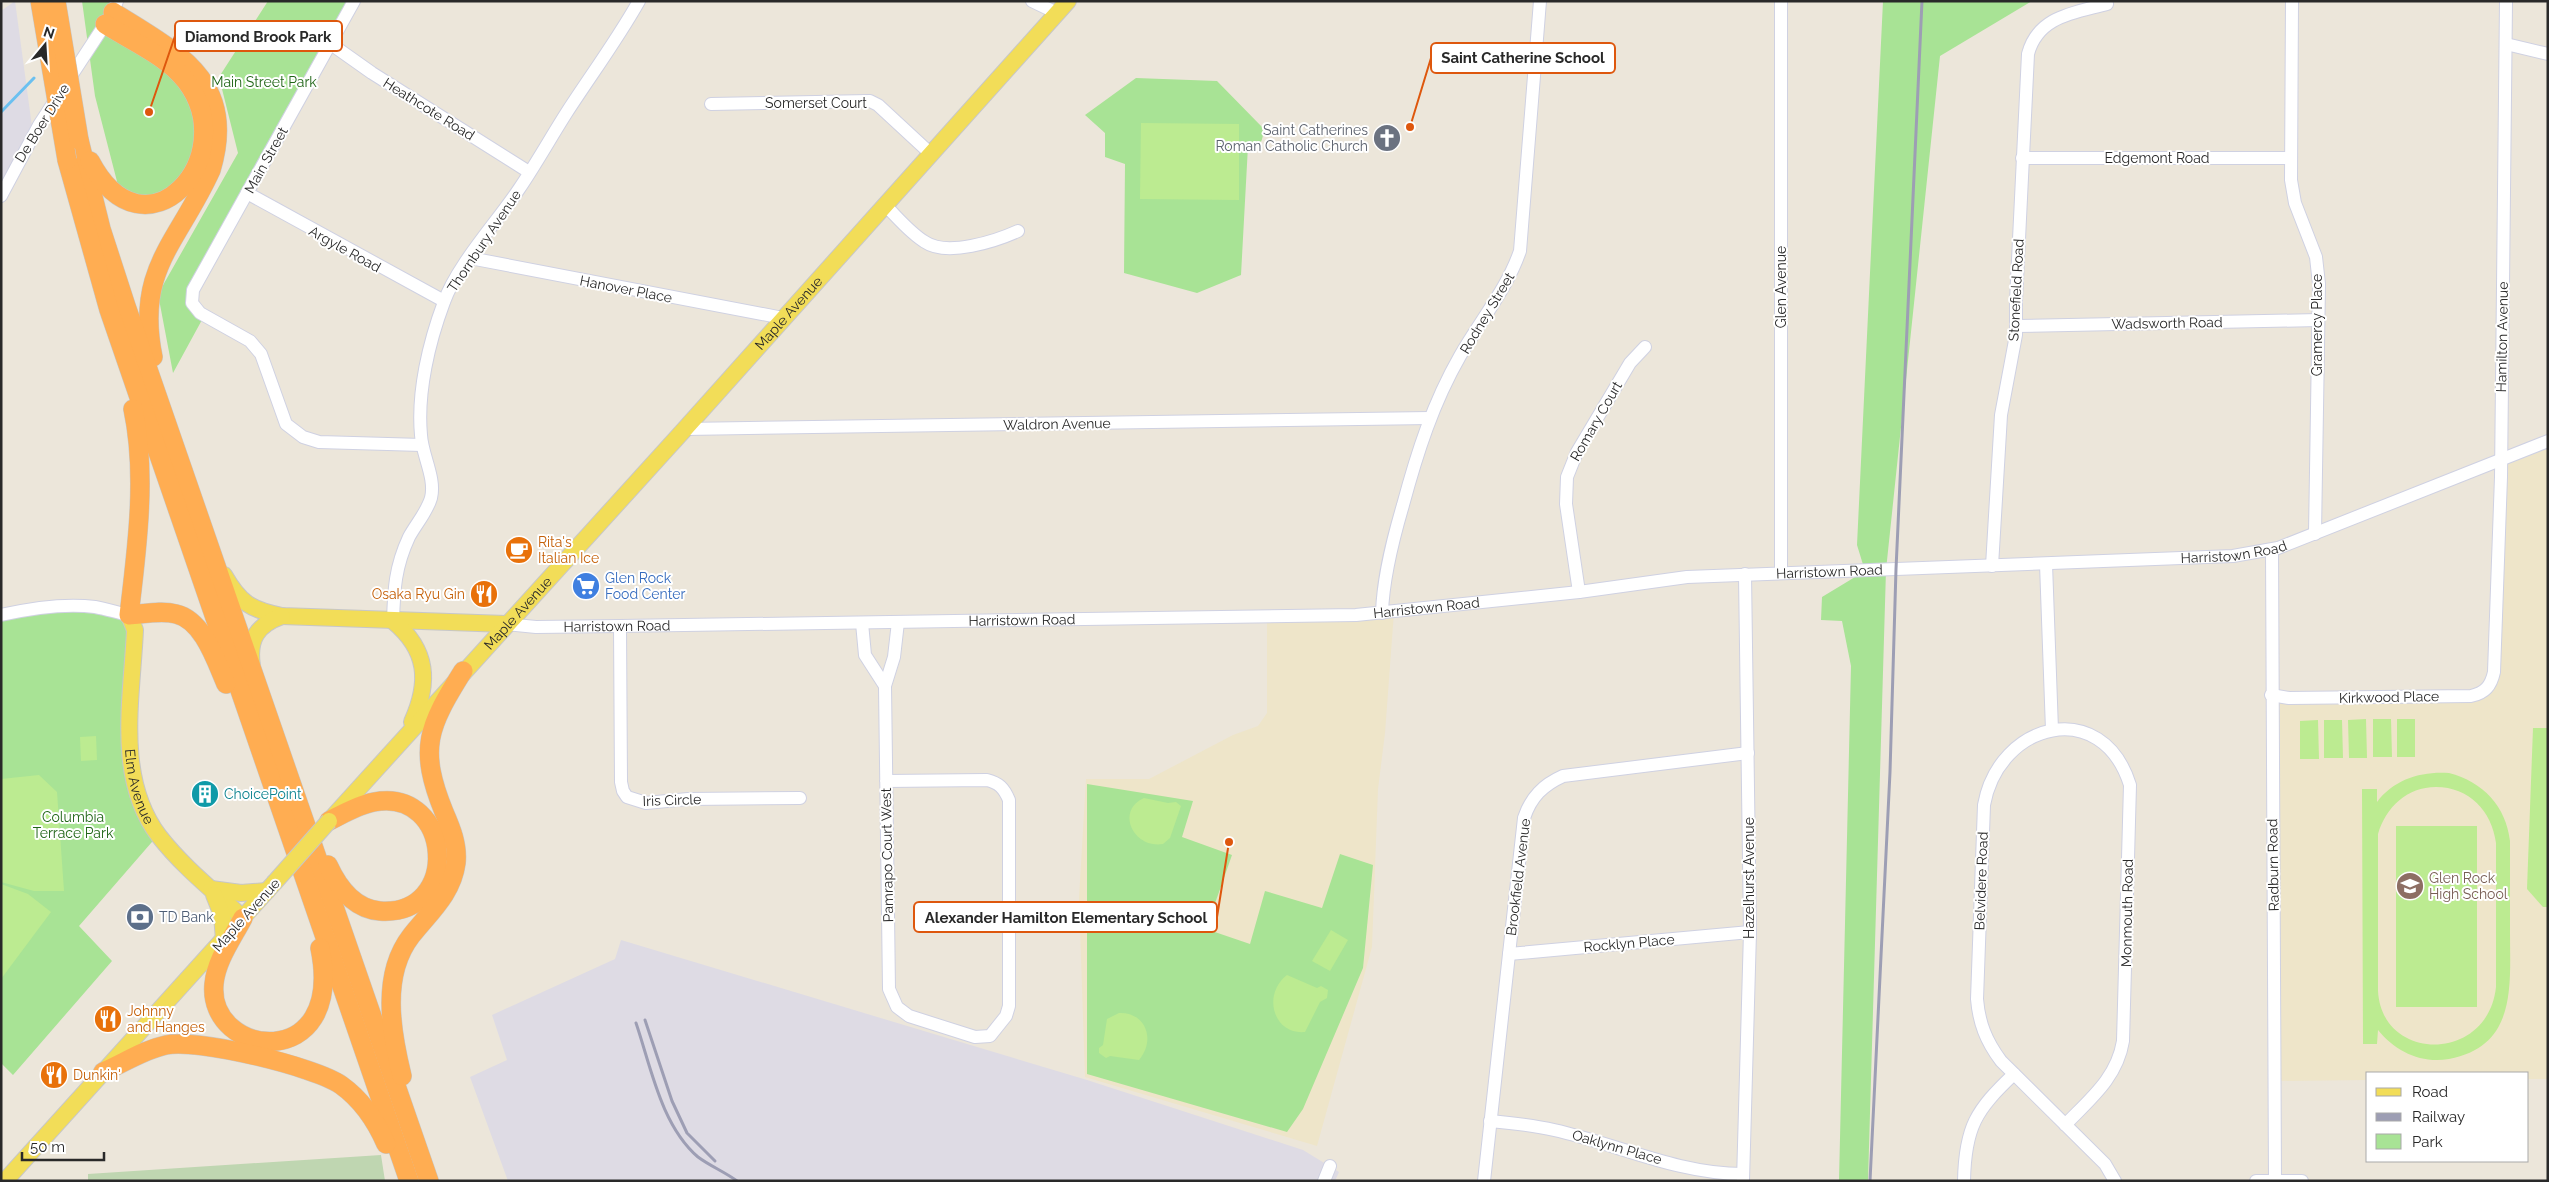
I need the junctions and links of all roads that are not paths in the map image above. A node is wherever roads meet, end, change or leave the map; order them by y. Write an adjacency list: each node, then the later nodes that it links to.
1 (40, 1): 28 (highway, bridge)
2 (56, 1): 17 (highway, bridge)
3 (354, 1): 13 (street, Main Street)
4 (1032, 1): 11 (street)
5 (1540, 1): 33 (street, Rodney Street)
6 (1781, 1): 44 (street, Glen Avenue)
7 (2292, 1): 20 (street, Gramercy Place)
8 (2506, 1): 14 (street, Hamilton Avenue)
9 (638, 2): 21 (street, Thornbury Avenue)
10 (2107, 4): 19 (street, Stonefield Road)
11 (1062, 7): 18 (main road, Maple Avenue)
12 (112, 13): 17 (highway); 23 (street, De Boer Drive); 35 (highway)
13 (331, 44): 21 (street, Heathcote Road); 22 (street, Main Street)
14 (2506, 44): 15 (street); 38 (street, Hamilton Avenue)
15 (2548, 54)
16 (711, 104): 18 (street, Somerset Court)
17 (79, 140): 35 (highway)
18 (931, 154): 24 (main road, Maple Avenue)
19 (2022, 158): 20 (street, Edgemont Road); 31 (street, Stonefield Road)
20 (2291, 158): 30 (street, Gramercy Place)
21 (529, 172): 26 (street, Thornbury Avenue)
22 (247, 194): 27 (street, Argyle Road); 37 (street, Main Street)
23 (1, 196)
24 (885, 206): 25 (street); 29 (main road, Maple Avenue)
25 (1018, 231)
26 (470, 258): 27 (street, Thornbury Avenue); 29 (street, Hanover Place)
27 (444, 302): 37 (street, Thornbury Avenue)
28 (109, 310): 49 (highway); 61 (highway)
29 (783, 318): 34 (main road, Maple Avenue)
30 (2318, 320): 31 (street, Wadsworth Road); 39 (street, Gramercy Place)
31 (2016, 326): 43 (street, Stonefield Road)
32 (1646, 347): 46 (street, Romary Court)
33 (1430, 418): 34 (street, Waldron Avenue); 47 (street, Rodney Street)
34 (685, 429): 54 (main road, Maple Avenue)
35 (169, 432): 41 (highway)
36 (2548, 441): 38 (street, Harristown Road)
37 (422, 446): 51 (street, Thornbury Avenue)
38 (2501, 460): 39 (street, Harristown Road); 57 (street, Hamilton Avenue)
39 (2315, 534): 40 (street, Harristown Road)
40 (2272, 550): 42 (street, Harristown Road); 60 (street, Radburn Road)
41 (212, 553): 50 (main road, Harristown Road); 58 (highway)
42 (2046, 564): 43 (street, Harristown Road); 62 (street)
43 (1992, 566): 44 (street, Harristown Road)
44 (1781, 572): 45 (street, Harristown Road)
45 (1745, 574): 46 (street, Harristown Road); 64 (street, Hazelhurst Avenue)
46 (1579, 592): 47 (street, Harristown Road)
47 (1382, 613): 53 (street, Harristown Road)
48 (1, 615): 49 (street)
49 (130, 615): 61 (highway); 71 (main road, Elm Avenue)
50 (282, 616): 51 (main road, Harristown Road); 58 (main road)
51 (393, 621): 54 (main road, Harristown Road); 63 (main road)
52 (862, 622): 53 (street, Harristown Road); 55 (street, Harristown Road); 59 (street)
53 (898, 622): 59 (street, Pamrapo Court West)
54 (506, 624): 55 (street, Harristown Road); 56 (main road, Maple Avenue)
55 (620, 626): 67 (street, Iris Circle)
56 (463, 671): 63 (main road, Maple Avenue); 85 (highway)
57 (2494, 672): 60 (street, Kirkwood Place)
58 (254, 676): 66 (highway)
59 (886, 686): 65 (street, Pamrapo Court West)
60 (2271, 695): 91 (street, Radburn Road)
61 (251, 724): 69 (highway)
62 (2052, 730): 77 (street, Belvidere Road); 79 (street, Monmouth Road)
63 (407, 733): 68 (main road, Maple Avenue)
64 (1748, 753): 73 (street, Hazelhurst Avenue); 75 (street, Brookfield Avenue)
65 (886, 781): 65 (street, Pamrapo Court West)
66 (294, 793): 68 (highway); 85 (highway)
67 (800, 798)
68 (329, 821): 70 (main road, Maple Avenue, bridge)
69 (288, 831): 72 (highway); 84 (highway)
70 (271, 887): 71 (main road); 72 (main road, Maple Avenue)
71 (211, 889): 72 (main road, Elm Avenue); 74 (main road)
72 (243, 918): 74 (main road, Maple Avenue)
73 (1750, 932): 75 (street, Rocklyn Place); 81 (street, Hazelhurst Avenue)
74 (224, 940): 76 (main road, Maple Avenue)
75 (1509, 954): 78 (street, Brookfield Avenue)
76 (103, 1072): 82 (main road, Maple Avenue); 83 (highway)
77 (2014, 1074): 79 (street, Belvidere Road); 88 (street)
78 (1490, 1121): 81 (street, Oaklynn Place); 87 (street, Brookfield Avenue)
79 (2065, 1125): 89 (street, Belvidere Road)
80 (1330, 1166): 86 (street)
81 (1743, 1177)
82 (6, 1181)
83 (402, 1181)
84 (409, 1181)
85 (429, 1181)
86 (1324, 1181)
87 (1484, 1181)
88 (1964, 1181)
89 (2115, 1181)
90 (2256, 1181): 91 (street)
91 (2275, 1181): 92 (street)
92 (2302, 1181)

